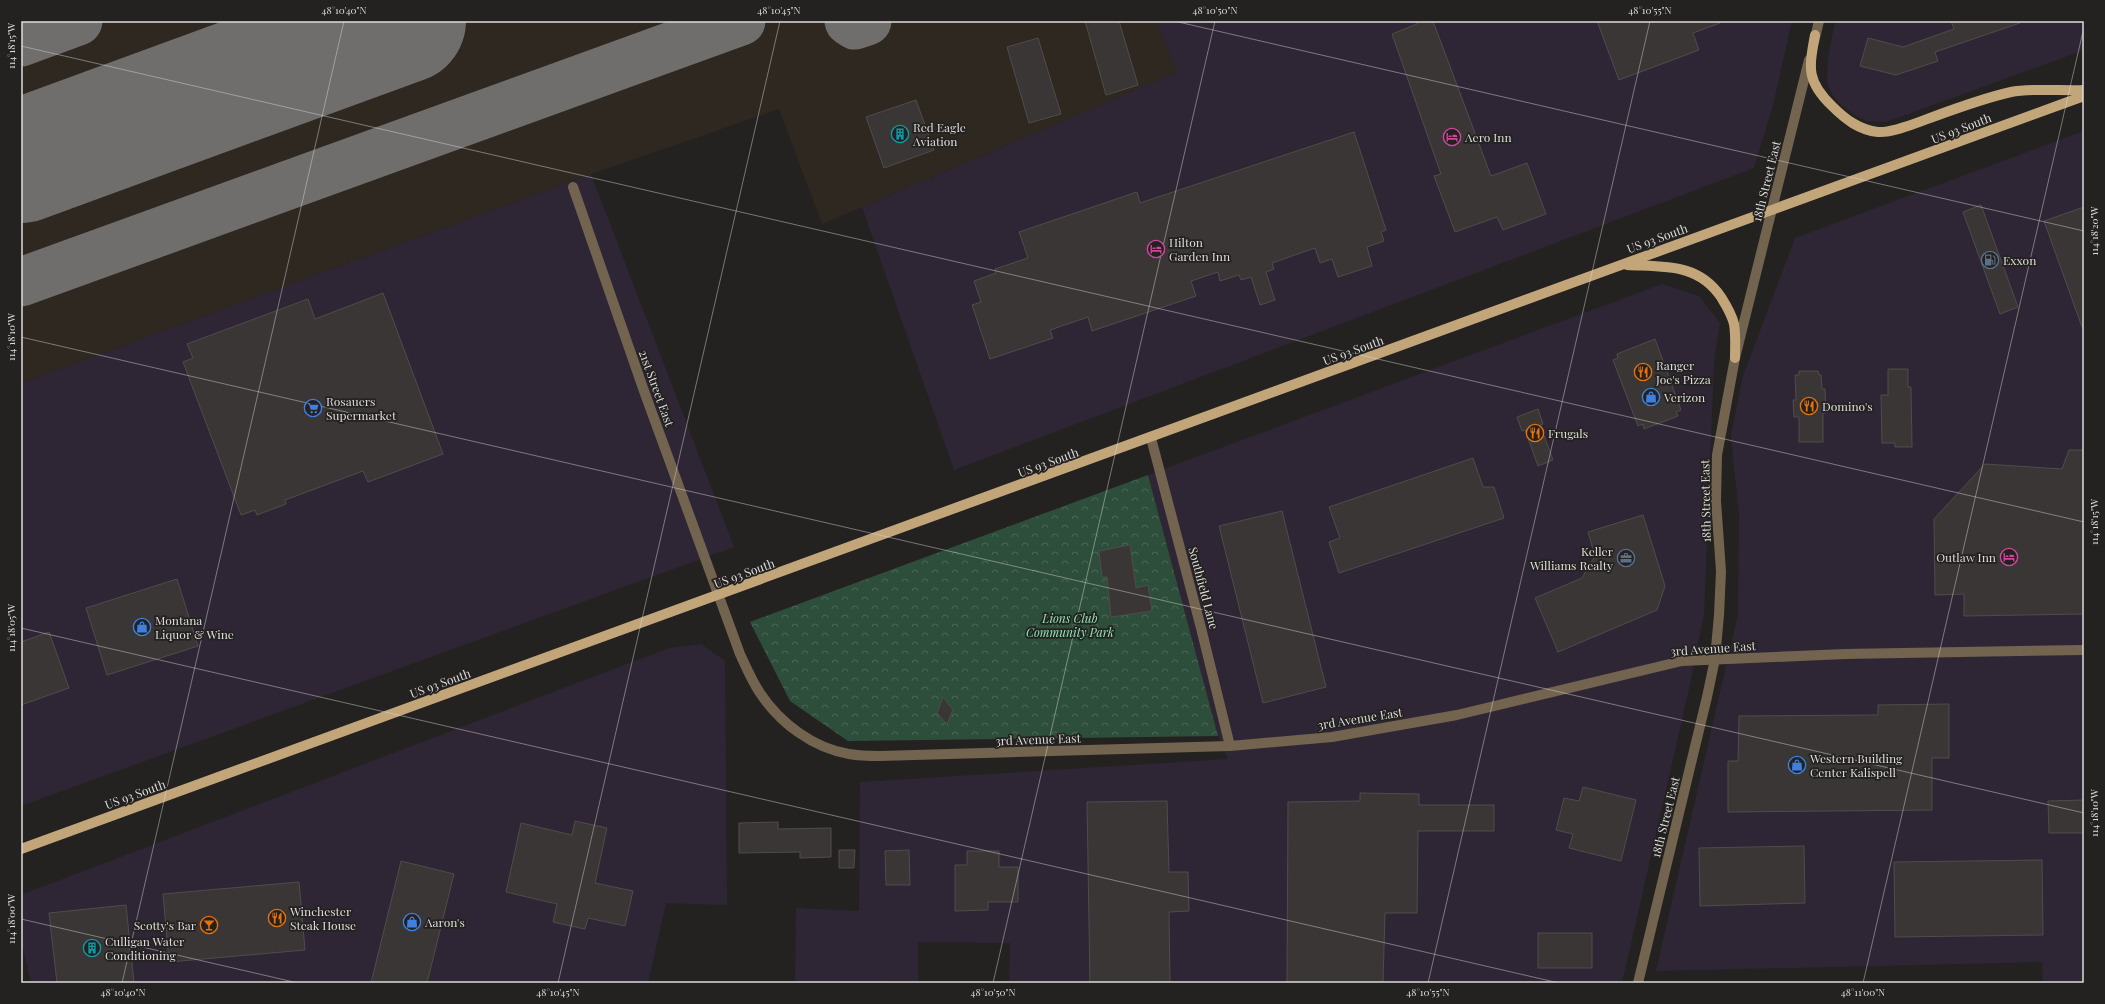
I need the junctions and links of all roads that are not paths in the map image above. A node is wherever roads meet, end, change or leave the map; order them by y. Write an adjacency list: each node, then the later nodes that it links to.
1 (1819, 21): 2 (street, 18th Street East)
2 (1815, 35): 3 (main road); 6 (street, 18th Street East)
3 (2084, 90)
4 (2084, 96): 6 (main road, US 93 South)
5 (573, 187): 10 (street, 21st Street East)
6 (1772, 210): 7 (main road, US 93 South); 8 (street, 18th Street East)
7 (1621, 265): 8 (main road); 9 (main road, US 93 South)
8 (1735, 358): 12 (street, 18th Street East)
9 (1151, 438): 10 (main road, US 93 South); 13 (street, Southfield Lane)
10 (720, 596): 13 (street, 3rd Avenue East); 14 (main road, US 93 South)
11 (2084, 650): 12 (street, 3rd Avenue East)
12 (1714, 659): 13 (street, 3rd Avenue East); 15 (street, 18th Street East)
13 (1230, 746)
14 (21, 850)
15 (1638, 983)

